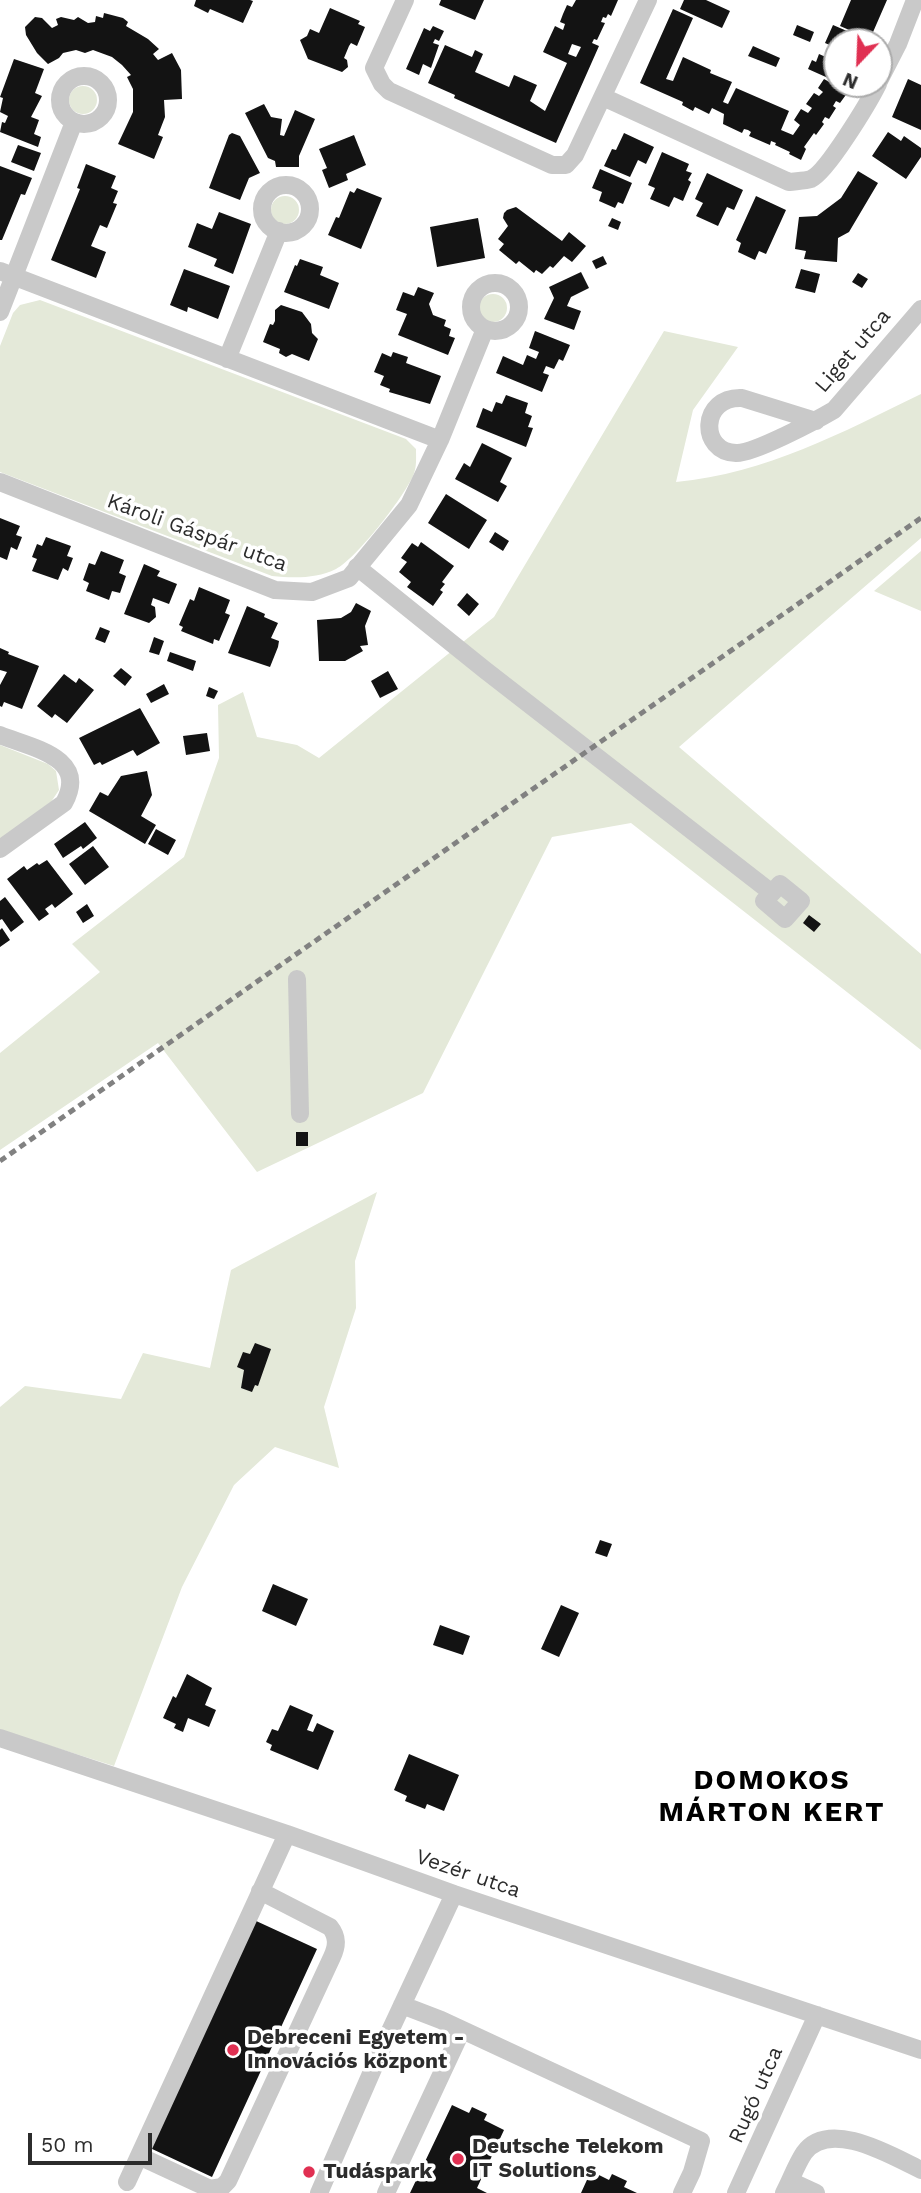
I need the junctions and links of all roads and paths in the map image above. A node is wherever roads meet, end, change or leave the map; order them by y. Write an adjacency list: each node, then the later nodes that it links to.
1 (405, 0): 5 (street)
2 (648, 0): 5 (street)
3 (915, 0): 4 (street)
4 (893, 54)
5 (603, 97): 6 (street)
6 (869, 98)
7 (74, 122): 9 (street)
8 (279, 231): 13 (street)
9 (7, 274): 11 (street); 13 (street)
10 (921, 309): 14 (street, Liget utca)
11 (0, 312)
12 (485, 329): 15 (street, Károli Gáspár utca)
13 (227, 359): 15 (street)
14 (816, 421): 14 (street, Liget utca)
15 (440, 440): 17 (street, Károli Gáspár utca)
16 (0, 482): 17 (street, Károli Gáspár utca)
17 (357, 567): 20 (street)
18 (0, 736): 19 (street)
19 (0, 849)
20 (772, 893)
21 (297, 979): 22 (street)
22 (300, 1114)
23 (0, 1738): 24 (street, Vezér utca)
24 (287, 1834): 25 (street); 26 (street, Vezér utca)
25 (260, 1891): 31 (street); 31 (street)
26 (454, 1894): 27 (street); 28 (street, Vezér utca)
27 (402, 2004): 29 (street); 35 (street)
28 (817, 2015): 30 (street, Vezér utca); 38 (street, Rugó utca)
29 (462, 2030): 36 (street); 37 (street)
30 (921, 2050)
31 (139, 2156): 33 (street)
32 (921, 2170): 34 (street)
33 (127, 2182)
34 (787, 2187): 39 (street)
35 (319, 2193)
36 (386, 2193)
37 (682, 2193)
38 (736, 2193)
39 (816, 2193)

